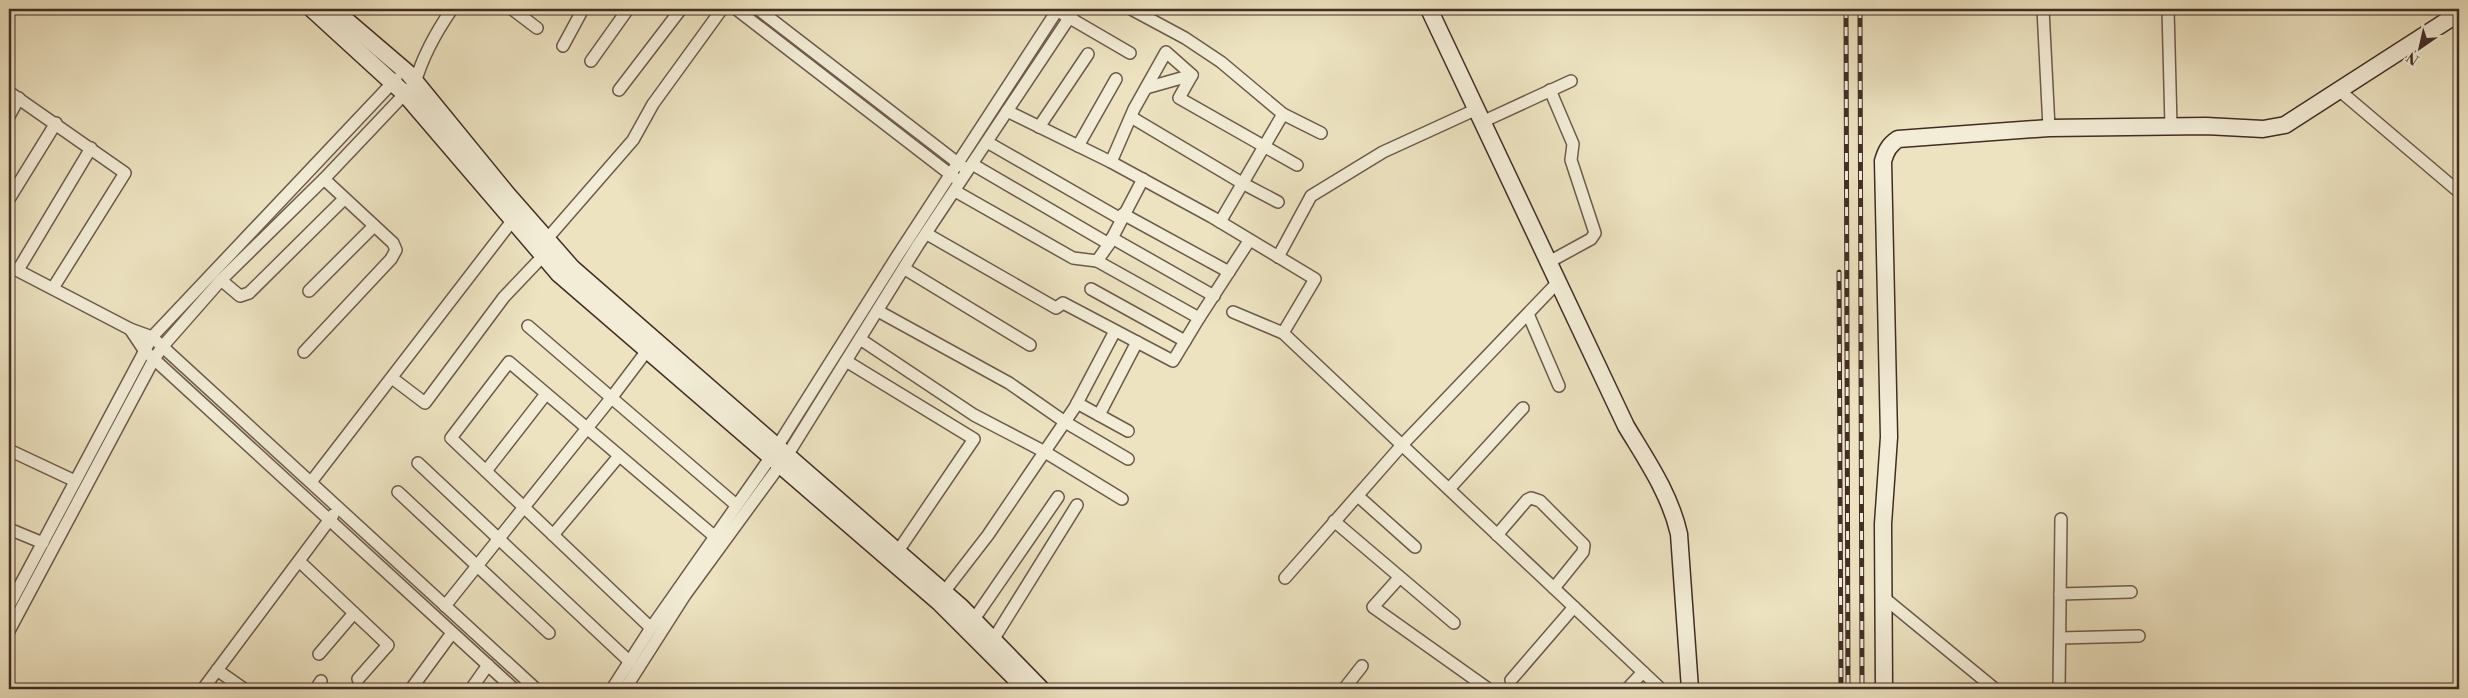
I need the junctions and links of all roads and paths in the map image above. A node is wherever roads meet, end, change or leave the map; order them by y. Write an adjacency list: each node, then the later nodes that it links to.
1 (312, 9): 29 (street)
2 (333, 9): 25 (street)
3 (452, 9): 24 (street)
4 (512, 9): 19 (street)
5 (583, 9): 20 (street)
6 (628, 9): 23 (street)
7 (680, 9): 32 (street)
8 (722, 9): 69 (street)
9 (736, 9): 18 (street)
10 (1057, 9): 16 (street); 51 (street)
11 (1131, 9): 38 (street)
12 (1429, 9): 39 (street)
13 (2043, 9): 45 (street)
14 (2168, 9): 43 (street)
15 (763, 10): 18 (street); 51 (street)
16 (1072, 13): 21 (street); 37 (street)
17 (2459, 13): 34 (street)
18 (756, 24): 55 (street)
19 (537, 28)
20 (563, 46)
21 (1130, 53)
22 (1088, 54): 44 (street)
23 (591, 61)
24 (420, 64): 25 (street); 31 (street)
25 (404, 70): 29 (street); 31 (street)
26 (1192, 75): 30 (street); 30 (street); 49 (street)
27 (1116, 78): 48 (street)
28 (1571, 81): 33 (street)
29 (392, 83): 31 (street); 93 (street)
30 (1146, 88): 41 (street)
31 (410, 89): 56 (street); 65 (street); 69 (street)
32 (619, 90)
33 (1550, 90): 39 (street); 75 (street)
34 (2340, 91): 43 (street); 60 (street)
35 (9, 92): 36 (street)
36 (19, 98): 40 (street); 42 (street)
37 (1007, 111): 44 (street); 47 (street)
38 (1282, 114): 46 (street); 49 (street)
39 (1480, 115): 73 (street); 75 (street)
40 (9, 116)
41 (1131, 117): 52 (street); 58 (street)
42 (56, 123): 50 (street); 61 (street)
43 (2171, 126): 45 (street)
44 (1039, 127): 48 (street)
45 (2049, 128): 154 (street)
46 (1321, 134)
47 (987, 142): 54 (street); 64 (street)
48 (1078, 146): 52 (street)
49 (1264, 147): 53 (street); 58 (street)
50 (91, 148): 76 (street); 81 (street)
51 (957, 162): 54 (street); 55 (street)
52 (1110, 162): 57 (street)
53 (1297, 164)
54 (970, 168): 59 (street); 70 (street)
55 (950, 174): 59 (street); 118 (street)
56 (324, 179): 62 (street); 79 (street)
57 (1143, 179): 64 (street); 66 (street)
58 (1242, 183): 63 (street); 66 (street)
59 (958, 187): 68 (street); 74 (street)
60 (2459, 192)
61 (9, 199)
62 (344, 199): 67 (street); 79 (street)
63 (1278, 202)
64 (1122, 217): 70 (street); 78 (street)
65 (512, 221): 72 (street); 104 (street)
66 (1220, 222): 71 (street)
67 (374, 226): 83 (street); 101 (street)
68 (927, 234): 77 (street); 91 (street)
69 (546, 240): 99 (street)
70 (1110, 241): 74 (street); 84 (street)
71 (1249, 241): 73 (street); 78 (street)
72 (542, 256): 99 (street); 104 (street)
73 (1278, 258): 92 (street)
74 (1096, 261): 88 (street)
75 (1549, 262): 80 (street)
76 (13, 268): 81 (street)
77 (905, 268): 85 (street); 97 (street)
78 (1229, 272): 84 (street)
79 (221, 280): 98 (street)
80 (1558, 282): 87 (street); 190 (street)
81 (52, 288): 90 (street)
82 (1091, 289): 95 (street)
83 (308, 291)
84 (1214, 296): 88 (street)
85 (878, 311): 94 (street); 111 (street)
86 (1233, 312): 92 (street)
87 (1528, 314): 105 (street); 114 (street)
88 (1199, 318): 95 (street)
89 (528, 326): 107 (street)
90 (130, 329): 93 (street); 100 (street)
91 (1116, 331): 96 (street); 108 (street)
92 (1283, 333): 114 (street)
93 (152, 337): 98 (street); 100 (street)
94 (860, 339): 103 (street); 116 (street)
95 (1186, 341): 96 (street)
96 (1137, 342): 110 (street)
97 (1030, 345)
98 (163, 346): 102 (street); 125 (street)
99 (651, 346): 107 (street); 118 (street)
100 (144, 350): 102 (street); 119 (street)
101 (304, 352)
102 (154, 359): 122 (street); 136 (street)
103 (846, 361): 118 (street); 145 (street)
104 (392, 378): 125 (street)
105 (1559, 386)
106 (546, 394): 112 (street); 123 (street); 123 (street)
107 (612, 397): 112 (street); 131 (street)
108 (1077, 403): 110 (street); 111 (street)
109 (1523, 408): 126 (street)
110 (1100, 415): 113 (street)
111 (1065, 422): 116 (street); 120 (street)
112 (587, 429): 117 (street); 133 (street)
113 (1128, 431)
114 (1402, 445): 126 (street); 128 (street)
115 (9, 450): 124 (street)
116 (1045, 452): 130 (street); 151 (street)
117 (619, 456): 139 (street); 141 (street)
118 (778, 456): 131 (street); 145 (street); 160 (street); 184 (street)
119 (87, 459): 122 (street); 124 (street)
120 (1128, 459)
121 (418, 463): 142 (street)
122 (98, 466): 162 (street)
123 (486, 471): 133 (street)
124 (75, 481): 143 (street)
125 (311, 482): 134 (street)
126 (1449, 489): 140 (street)
127 (398, 492): 147 (street)
128 (1359, 496): 137 (street); 144 (street)
129 (1058, 497): 160 (street)
130 (1122, 499)
131 (736, 504): 141 (street)
132 (1077, 505): 167 (street)
133 (525, 507): 139 (street); 142 (street)
134 (339, 508): 136 (street); 156 (street)
135 (2061, 519): 153 (street)
136 (329, 520): 146 (street); 163 (street)
137 (1334, 521): 148 (street); 149 (street)
138 (9, 529): 143 (street)
139 (554, 535): 161 (street)
140 (1497, 535): 150 (street); 150 (street)
141 (714, 536): 161 (street)
142 (500, 538): 147 (street); 169 (street)
143 (43, 543): 155 (street)
144 (1415, 547)
145 (898, 551): 151 (street)
146 (299, 561): 158 (street); 172 (street)
147 (477, 566): 156 (street); 164 (street)
148 (1285, 578)
149 (1399, 578): 159 (street); 176 (street)
150 (1554, 588): 157 (street)
151 (944, 592): 160 (street)
152 (2131, 592): 153 (street)
153 (2060, 594): 166 (street)
154 (1883, 597): 191 (street); 192 (street)
155 (9, 606)
156 (445, 606): 182 (street)
157 (1574, 607): 173 (street); 175 (street)
158 (354, 613): 168 (street); 174 (street)
159 (1454, 623)
160 (971, 625): 167 (street); 185 (street)
161 (651, 628): 169 (street)
162 (9, 631)
163 (452, 633): 170 (street); 179 (street)
164 (548, 633)
165 (2139, 636): 166 (street)
166 (2060, 638): 193 (street)
167 (993, 640): 186 (street)
168 (319, 654)
169 (630, 662): 183 (street)
170 (488, 665): 180 (street); 181 (street)
171 (1362, 666): 187 (street)
172 (218, 670): 177 (street); 178 (street)
173 (1643, 672): 188 (street); 189 (street)
174 (358, 679)
175 (1511, 680)
176 (1487, 688)
177 (203, 689)
178 (244, 689)
179 (411, 689)
180 (470, 689)
181 (514, 689)
182 (536, 689)
183 (612, 689)
184 (625, 689)
185 (1026, 689)
186 (1041, 689)
187 (1345, 689)
188 (1626, 689)
189 (1661, 689)
190 (1690, 689)
191 (1884, 689)
192 (1995, 689)
193 (2059, 689)

